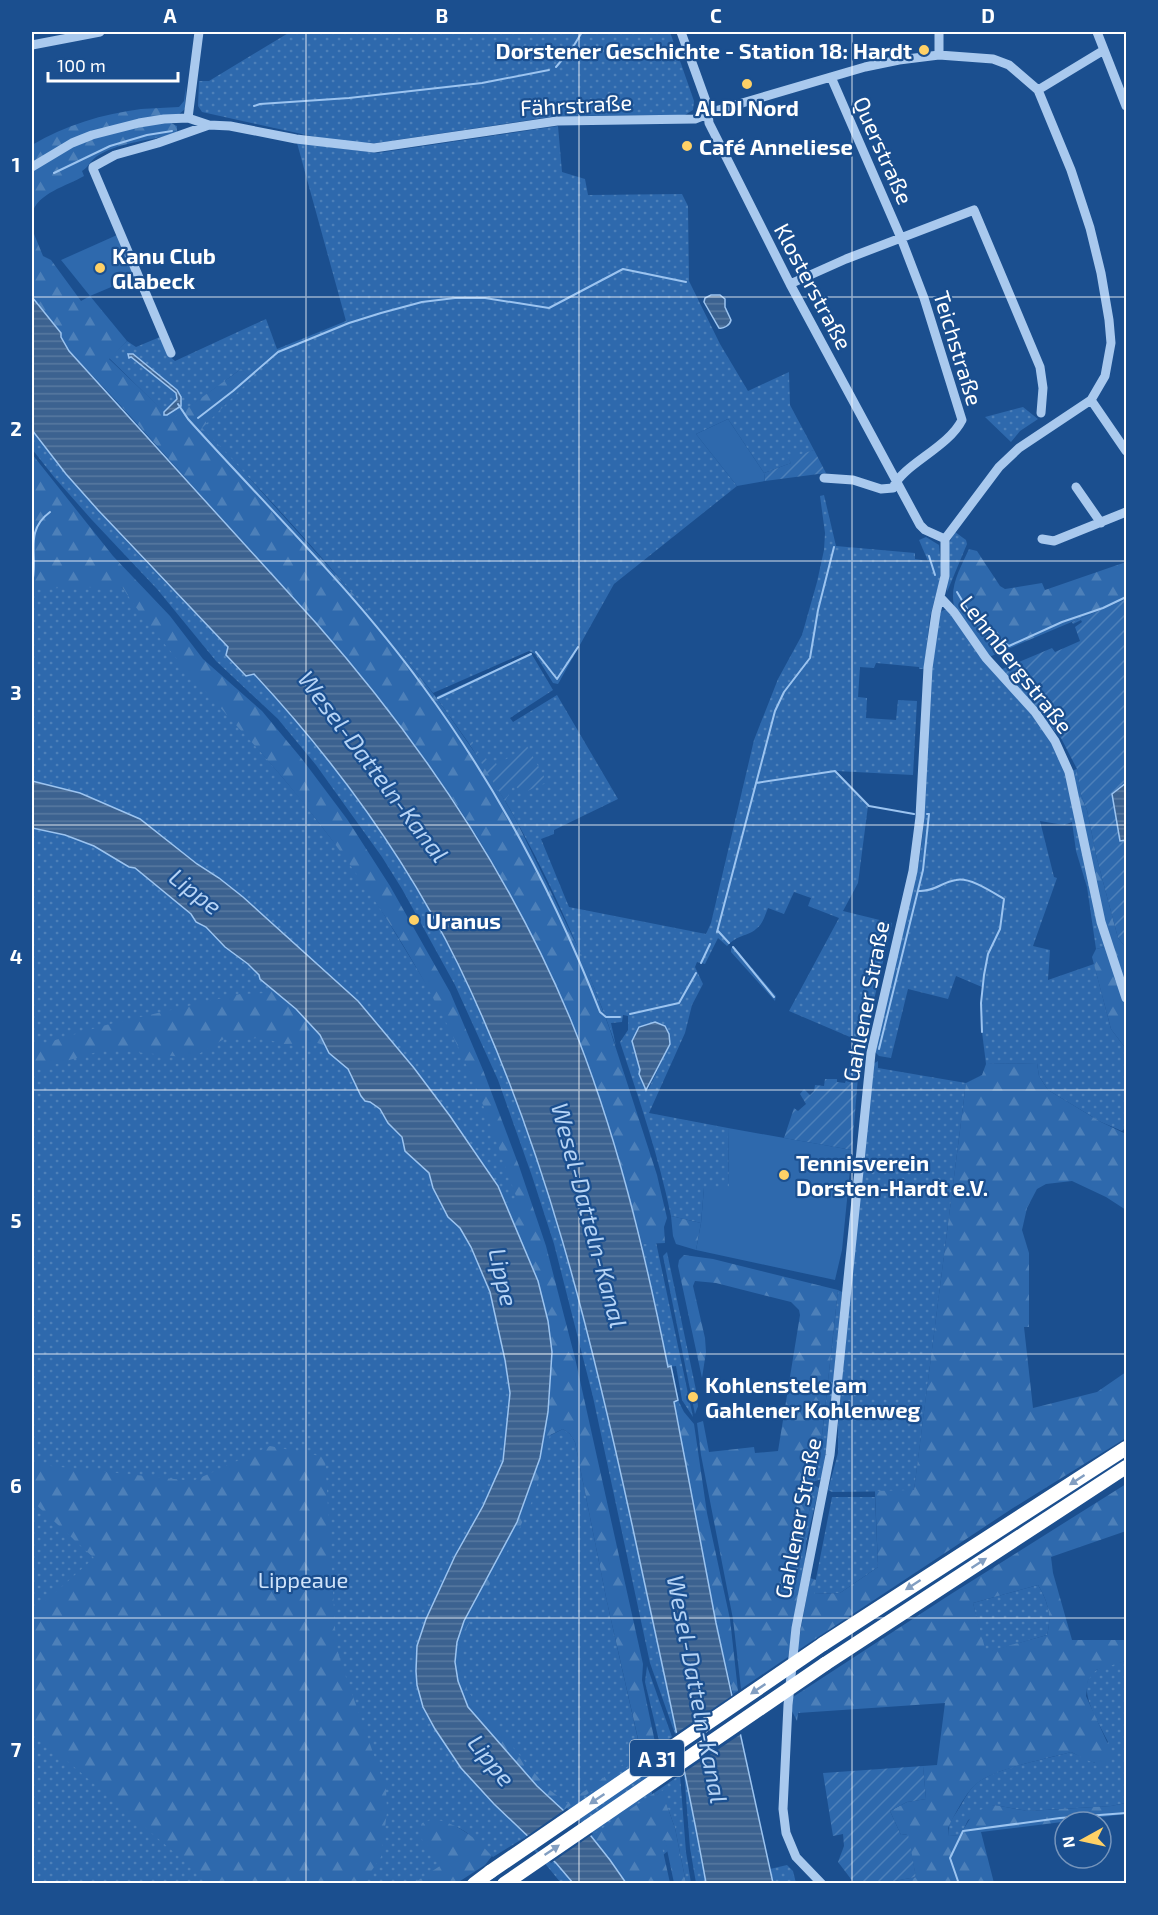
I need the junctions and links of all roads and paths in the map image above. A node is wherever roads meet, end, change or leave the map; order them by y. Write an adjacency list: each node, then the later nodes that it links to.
1 (100, 32): 6 (street)
2 (199, 32): 13 (street)
3 (681, 32): 12 (street, Klosterstraße)
4 (939, 32): 8 (street)
5 (1097, 32): 7 (street)
6 (32, 45)
7 (1104, 50): 10 (street); 11 (street)
8 (939, 54): 9 (street, Fährstraße); 10 (street, Fährstraße)
9 (831, 77): 12 (street, Fährstraße); 16 (street, Querstraße)
10 (1038, 90): 19 (street)
11 (1126, 106)
12 (708, 114): 14 (street, Fährstraße); 17 (street, Klosterstraße)
13 (188, 118): 14 (street, Fährstraße); 15 (street, Fährstraße)
14 (209, 125): 18 (street, Fährstraße)
15 (32, 167)
16 (901, 238): 17 (street); 20 (street); 23 (street, Teichstraße)
17 (790, 284): 23 (street, Klosterstraße)
18 (171, 352)
19 (1091, 400): 21 (street); 27 (street)
20 (1041, 413)
21 (1126, 451)
22 (824, 478): 23 (street)
23 (896, 479): 27 (street, Klosterstraße)
24 (1076, 487): 26 (street)
25 (1126, 512): 26 (street)
26 (1101, 523): 28 (street)
27 (945, 539): 29 (street, Gahlener Straße)
28 (1042, 539)
29 (940, 597): 30 (street, Lehmbergstraße); 35 (street, Gahlener Straße)
30 (1126, 998)
31 (1126, 1448): 33 (highway, A 31, one-way to 33, bridge)
32 (1126, 1467): 34 (highway, A 31, one-way to 32, bridge)
33 (474, 1884)
34 (504, 1884)
35 (822, 1884)

